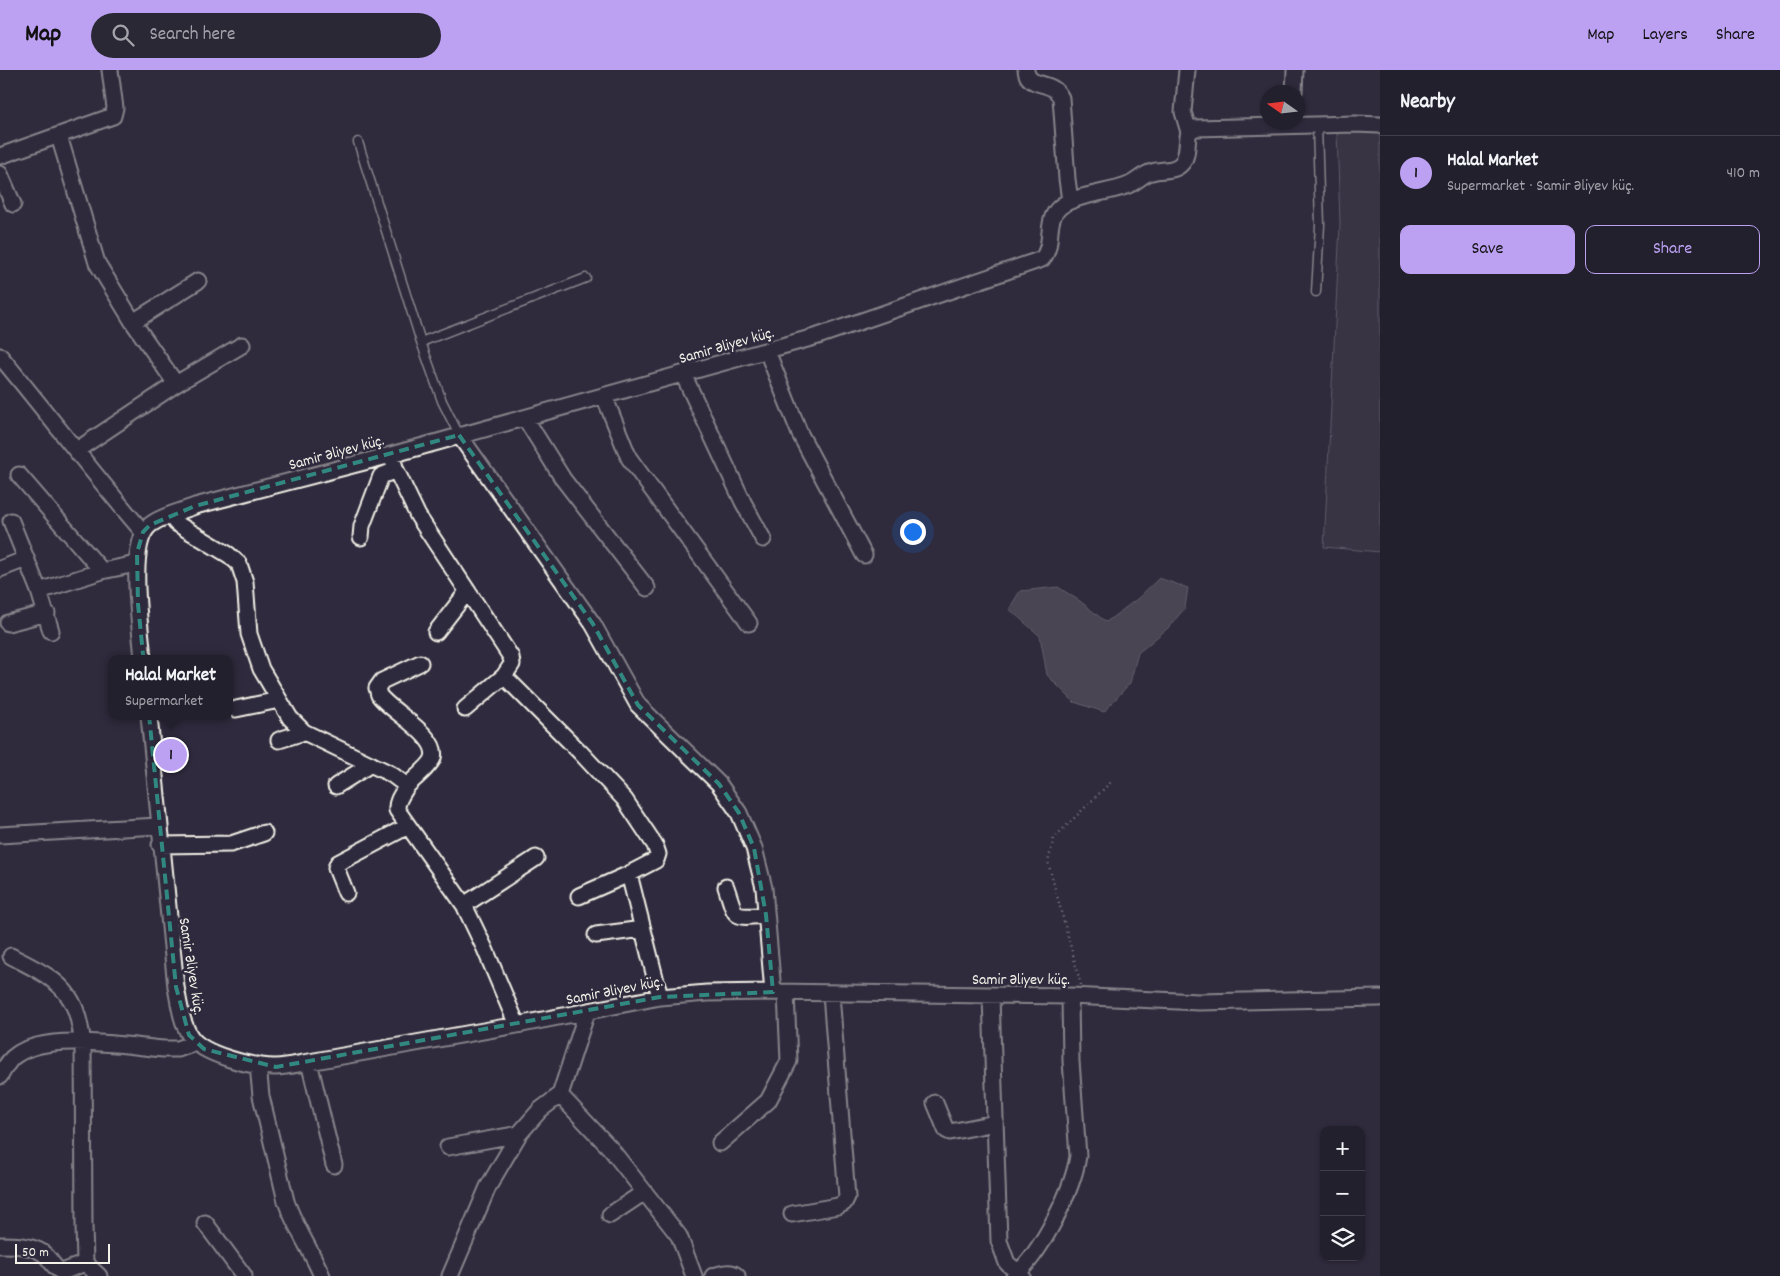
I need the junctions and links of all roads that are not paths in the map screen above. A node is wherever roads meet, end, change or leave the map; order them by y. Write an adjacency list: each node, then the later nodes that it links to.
1 (110, 70): 11 (street)
2 (1026, 70): 15 (street)
3 (1187, 70): 10 (street)
4 (1295, 70): 5 (street)
5 (1294, 85)
6 (1260, 125): 10 (street)
7 (1305, 125): 9 (street)
8 (1380, 125): 9 (street)
9 (1317, 126): 19 (lane)
10 (1189, 132): 15 (street)
11 (59, 136): 13 (street); 20 (street)
12 (358, 142): 21 (lane)
13 (0, 156)
14 (0, 174): 16 (street)
15 (1070, 201): 23 (street, Samir Əliyev küç.)
16 (13, 204)
17 (586, 278): 21 (lane)
18 (198, 281): 20 (street)
19 (1316, 292)
20 (133, 322): 26 (street)
21 (421, 342): 29 (lane)
22 (242, 345): 26 (street)
23 (766, 350): 25 (street, Samir Əliyev küç.); 39 (street)
24 (0, 356): 30 (street)
25 (683, 374): 27 (street, Samir Əliyev küç.); 38 (street)
26 (176, 384): 30 (street)
27 (604, 396): 28 (street, Samir Əliyev küç.); 49 (street)
28 (525, 418): 29 (street, Samir Əliyev küç.); 44 (street)
29 (459, 435): 31 (street, Samir Əliyev küç.); 75 (street)
30 (77, 450): 36 (street)
31 (392, 455): 32 (street); 34 (street, Samir Əliyev küç.)
32 (396, 470): 37 (street); 46 (street)
33 (19, 475): 43 (street)
34 (171, 516): 36 (street, Samir Əliyev küç.); 55 (street)
35 (11, 521): 40 (street)
36 (144, 532): 41 (street)
37 (361, 537)
38 (763, 540)
39 (864, 555)
40 (26, 559): 42 (street); 45 (street)
41 (136, 564): 43 (street); 52 (street)
42 (0, 569)
43 (102, 571): 45 (street)
44 (647, 588)
45 (39, 592): 47 (street)
46 (467, 592): 51 (street); 54 (street)
47 (47, 613): 48 (street); 50 (street)
48 (8, 623)
49 (749, 623)
50 (51, 631)
51 (436, 632)
52 (143, 655)
53 (420, 663): 63 (street)
54 (504, 676): 57 (street); 70 (street)
55 (279, 700): 56 (street); 59 (street)
56 (236, 709)
57 (465, 709)
58 (148, 720): 64 (street, Samir Əliyev küç.)
59 (304, 732): 60 (street); 61 (street)
60 (279, 740)
61 (371, 764): 62 (street); 63 (street)
62 (336, 786)
63 (407, 786): 65 (street)
64 (158, 826): 67 (street); 68 (street, Samir Əliyev küç.)
65 (408, 826): 72 (street); 74 (street)
66 (264, 833): 68 (street)
67 (0, 835)
68 (160, 846): 88 (street, Samir Əliyev küç.)
69 (536, 858): 74 (street)
70 (629, 874): 73 (street); 76 (street)
71 (726, 887): 75 (street)
72 (346, 893)
73 (579, 896)
74 (464, 905): 86 (street)
75 (766, 915): 79 (street)
76 (642, 929): 77 (street); 83 (street)
77 (596, 935)
78 (11, 956): 87 (street)
79 (779, 993): 80 (street, Samir Əliyev küç.); 83 (street, Samir Əliyev küç.); 97 (street)
80 (831, 994): 81 (street, Samir Əliyev küç.); 101 (street)
81 (992, 996): 82 (street, Samir Əliyev küç.); 95 (street)
82 (1076, 996): 84 (street, Samir Əliyev küç.); 106 (street)
83 (660, 997): 85 (street, Samir Əliyev küç.)
84 (1380, 998)
85 (586, 1012): 86 (street, Samir Əliyev küç.); 93 (street)
86 (517, 1025): 90 (street, Samir Əliyev küç.)
87 (83, 1042): 88 (street); 89 (street); 105 (street)
88 (195, 1043): 91 (street, Samir Əliyev küç.)
89 (4, 1056): 92 (street)
90 (309, 1062): 91 (street, Samir Əliyev küç.); 99 (street)
91 (258, 1066): 109 (street)
92 (0, 1076)
93 (560, 1096): 96 (street); 100 (street)
94 (935, 1103): 95 (street)
95 (995, 1123): 106 (street)
96 (518, 1134): 98 (street); 110 (street)
97 (720, 1143)
98 (448, 1147)
99 (334, 1165)
100 (643, 1192): 102 (street); 111 (street)
101 (792, 1214)
102 (610, 1215)
103 (205, 1223): 108 (street)
104 (0, 1245): 105 (street)
105 (85, 1263): 107 (street)
106 (1018, 1275)
107 (99, 1276)
108 (244, 1276)
109 (322, 1276)
110 (450, 1276)
111 (694, 1276)
112 (713, 1276): 113 (street)
113 (737, 1276)

